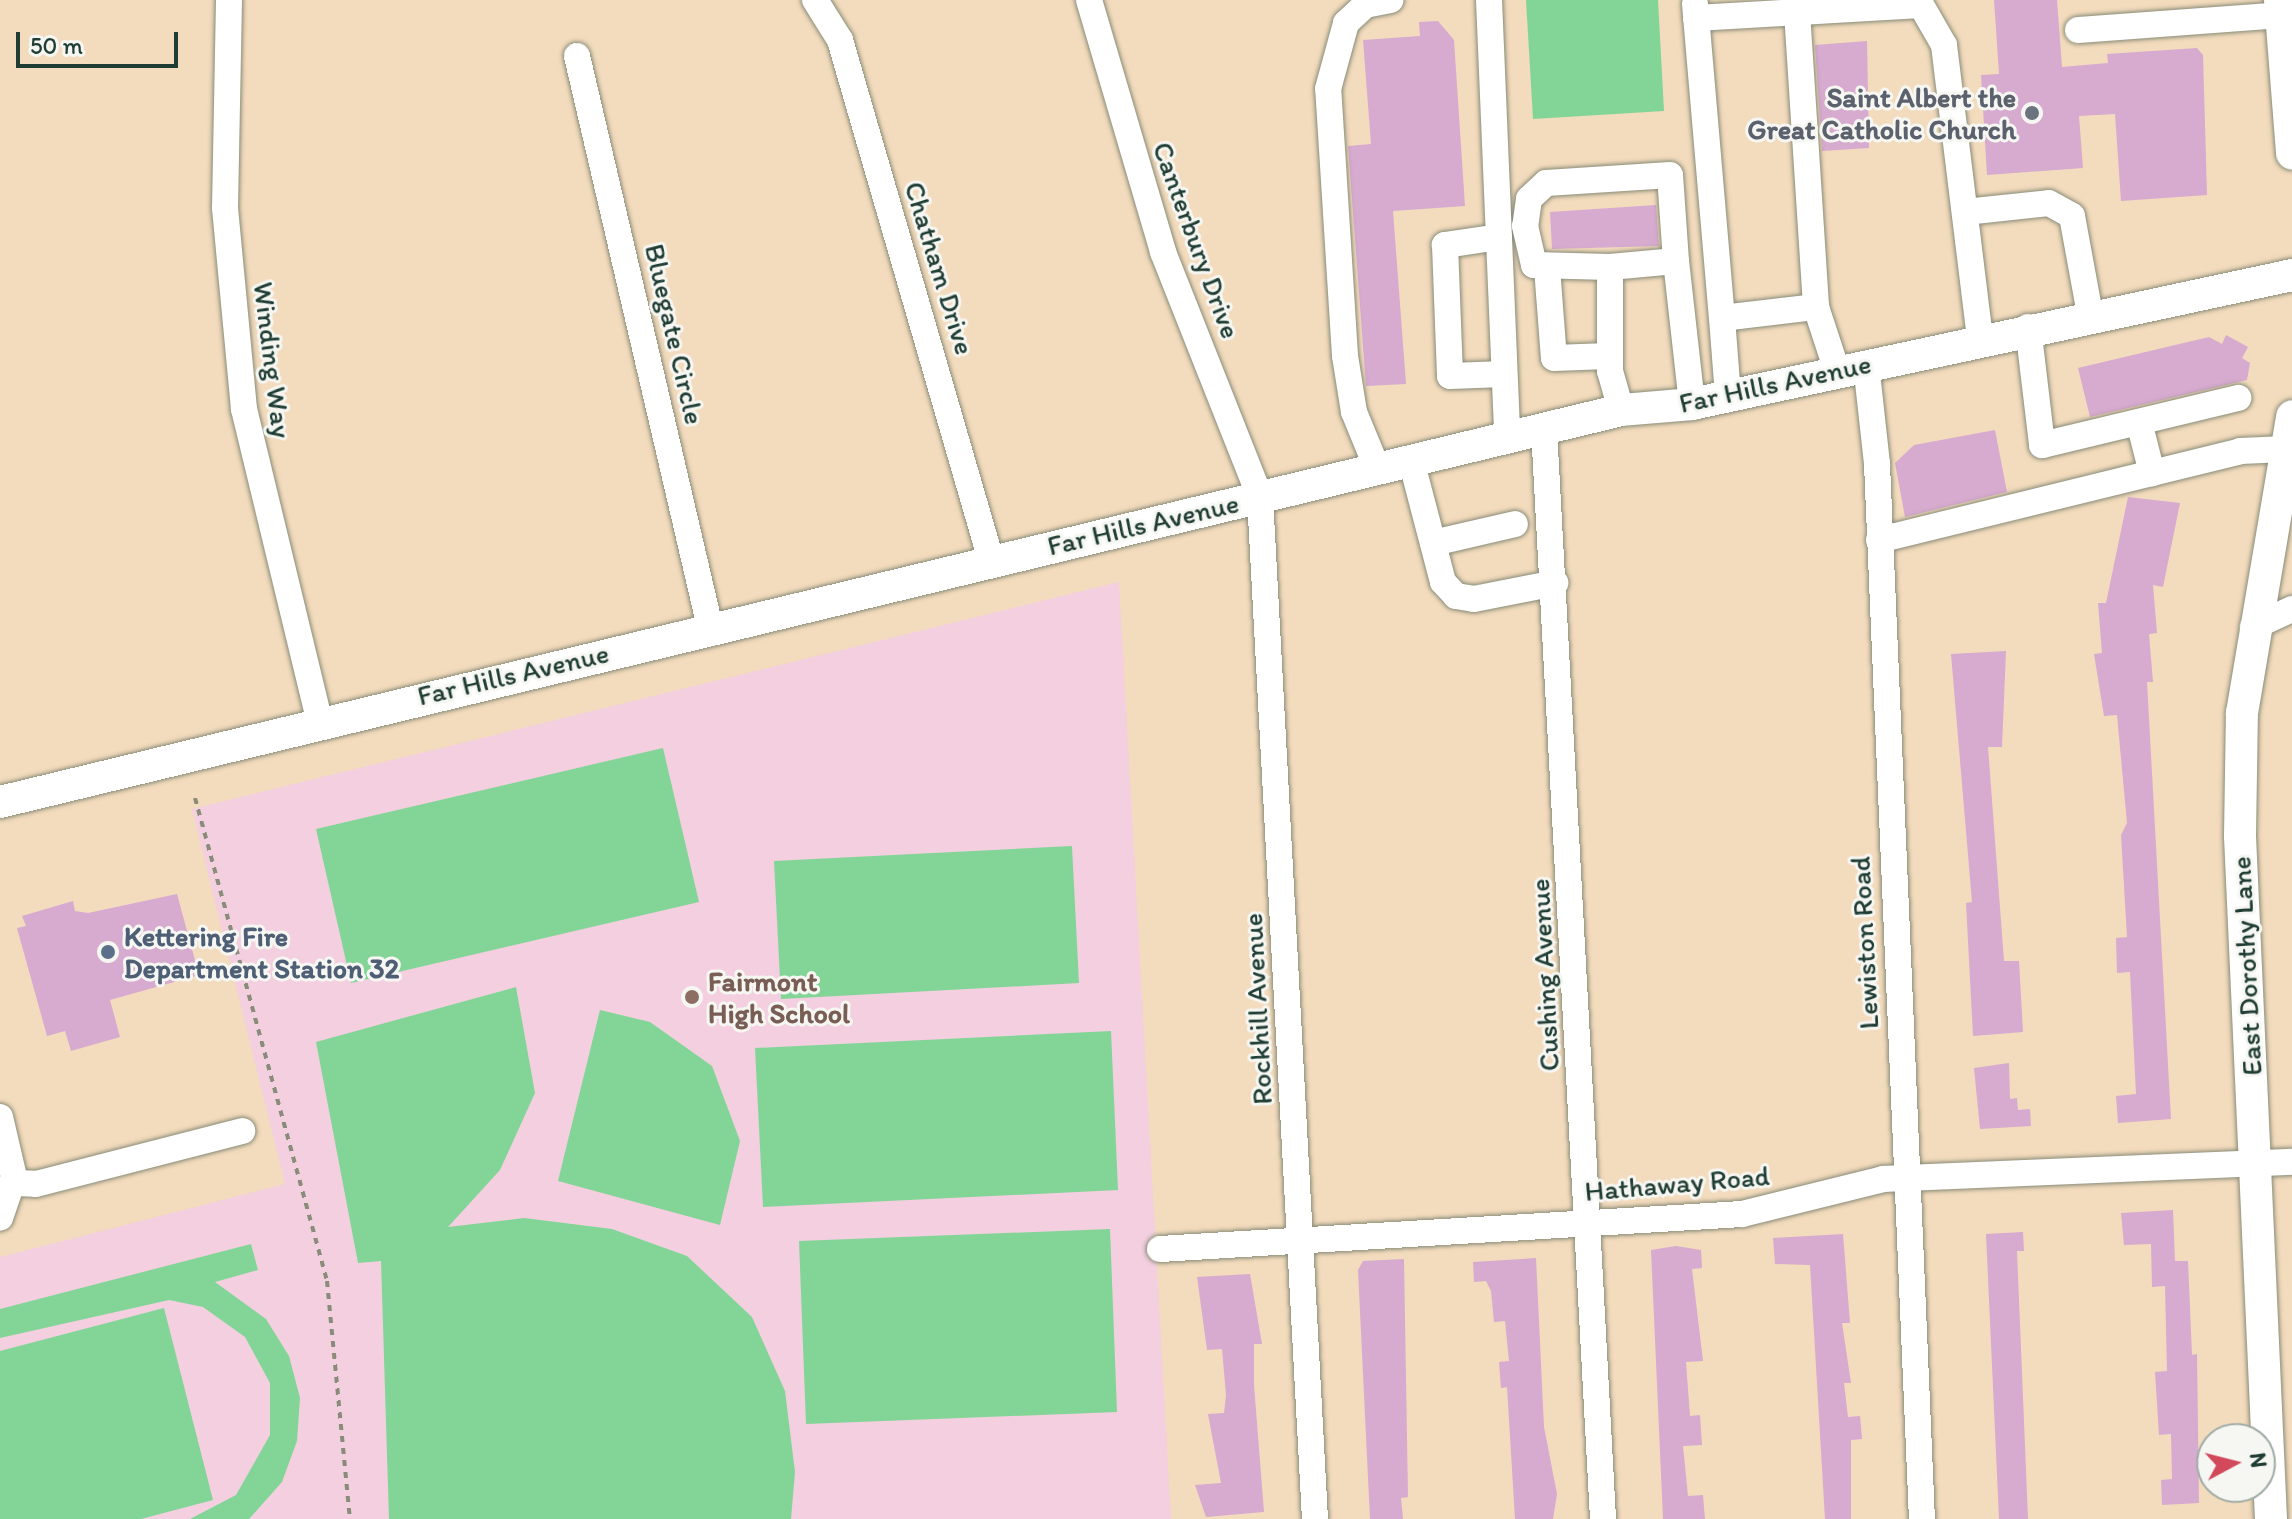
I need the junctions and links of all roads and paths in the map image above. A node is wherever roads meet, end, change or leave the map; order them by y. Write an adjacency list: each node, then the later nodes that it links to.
1 (229, 0): 48 (street, Winding Way)
2 (815, 0): 43 (street, Chatham Drive)
3 (1089, 0): 38 (street, Canterbury Drive)
4 (1391, 0): 36 (street)
5 (1489, 0): 13 (street)
6 (1695, 9): 7 (street); 20 (street)
7 (1797, 12): 12 (street); 18 (street, Lewiston Road)
8 (2284, 25): 9 (street); 11 (main road)
9 (2078, 30)
10 (577, 56): 46 (street, Bluegate Circle)
11 (2292, 154)
12 (1965, 212): 19 (street); 22 (street)
13 (1499, 237): 25 (street); 25 (street)
14 (1676, 261): 15 (street); 16 (street); 28 (street)
15 (1610, 267): 16 (street); 23 (street)
16 (1547, 268): 23 (street)
17 (2292, 275): 19 (main road, Far Hills Avenue)
18 (1816, 307): 20 (street); 24 (street, Lewiston Road)
19 (2090, 314): 21 (main road, Far Hills Avenue)
20 (1722, 318): 26 (street)
21 (2028, 327): 22 (main road, Far Hills Avenue); 31 (street)
22 (1980, 337): 24 (main road, Far Hills Avenue)
23 (1608, 356): 29 (street)
24 (1851, 367): 26 (main road, Far Hills Avenue); 41 (street, Lewiston Road)
25 (1504, 374): 33 (street)
26 (1728, 396): 28 (main road, Far Hills Avenue)
27 (2238, 398): 31 (street)
28 (1692, 404): 29 (main road, Far Hills Avenue)
29 (1621, 410): 32 (main road, Far Hills Avenue)
30 (2292, 416): 34 (main road, East Dorothy Lane)
31 (2139, 422): 37 (street)
32 (1544, 429): 33 (main road, Far Hills Avenue); 44 (street, Cushing Avenue)
33 (1507, 437): 35 (main road, Far Hills Avenue)
34 (2286, 449): 37 (street); 40 (main road, East Dorothy Lane)
35 (1411, 460): 36 (main road, Far Hills Avenue); 42 (street)
36 (1377, 468): 38 (main road, Far Hills Avenue)
37 (2152, 473): 41 (street)
38 (1260, 497): 43 (main road, Far Hills Avenue); 59 (street, Rockhill Avenue)
39 (1515, 524): 42 (street)
40 (2281, 539): 47 (main road, East Dorothy Lane)
41 (1879, 540): 55 (street, Lewiston Road)
42 (1433, 543): 44 (street)
43 (991, 560): 46 (main road, Far Hills Avenue)
44 (1555, 583): 58 (street, Cushing Avenue)
45 (2292, 609): 47 (street)
46 (710, 627): 48 (main road, Far Hills Avenue)
47 (2253, 627): 54 (main road, East Dorothy Lane)
48 (319, 720): 50 (main road, Far Hills Avenue)
49 (195, 798): 61 (path)
50 (0, 802)
51 (0, 1117): 56 (street)
52 (242, 1131): 56 (street)
53 (2292, 1162): 54 (street, Hathaway Road)
54 (2255, 1164): 55 (street, Hathaway Road); 65 (main road, East Dorothy Lane)
55 (1907, 1178): 58 (street, Hathaway Road); 64 (street, Lewiston Road)
56 (13, 1183): 57 (street)
57 (0, 1218)
58 (1588, 1223): 59 (street, Hathaway Road); 63 (street, Cushing Avenue)
59 (1301, 1240): 60 (street, Hathaway Road); 62 (street, Rockhill Avenue)
60 (1160, 1249)
61 (350, 1519)
62 (1315, 1519)
63 (1603, 1519)
64 (1922, 1519)
65 (2271, 1519)

